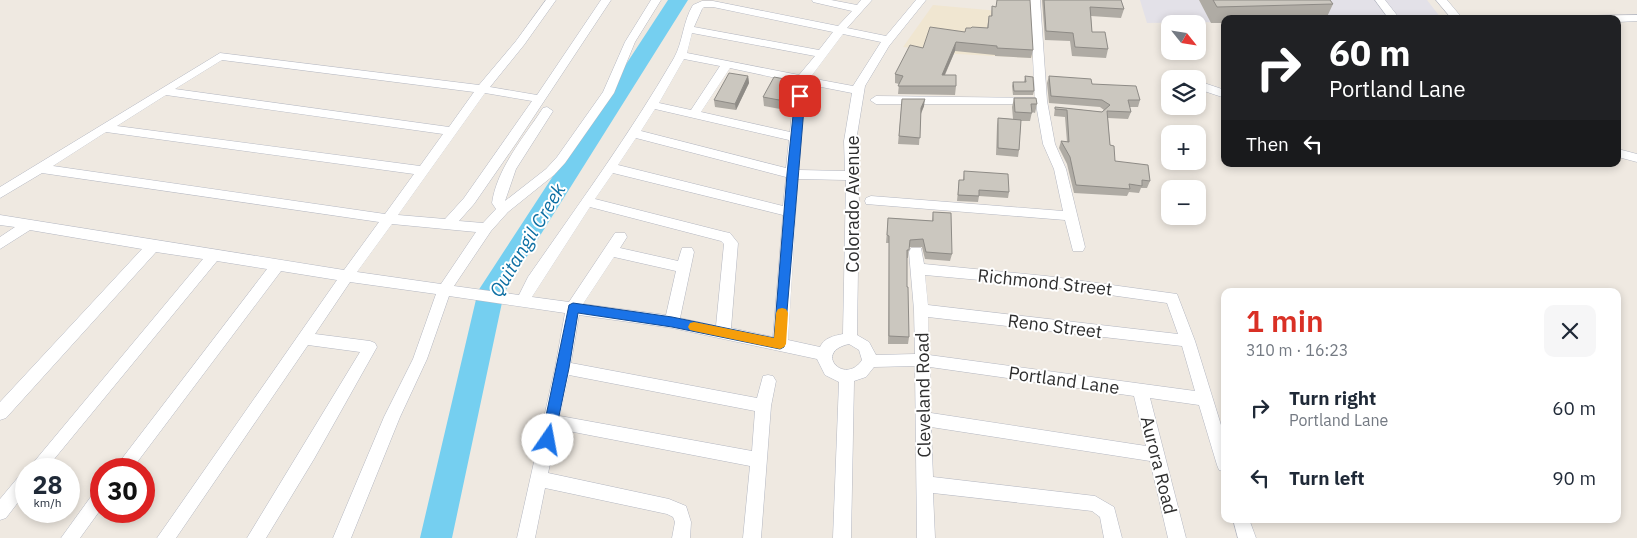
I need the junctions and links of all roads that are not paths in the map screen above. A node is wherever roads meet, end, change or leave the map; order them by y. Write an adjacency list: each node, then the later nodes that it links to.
1 (551, 0): 23 (street)
2 (606, 0): 27 (street)
3 (656, 0): 47 (street)
4 (816, 0): 10 (street)
5 (921, 0): 17 (street, Colorado Avenue)
6 (1035, 0): 30 (street)
7 (1380, 0): 11 (street)
8 (1441, 0): 12 (street)
9 (715, 2): 15 (street); 16 (street)
10 (863, 4): 16 (street)
11 (1392, 15)
12 (1454, 15)
13 (1621, 18): 14 (street)
14 (1637, 18)
15 (688, 29): 18 (street); 19 (street)
16 (841, 30): 17 (street); 18 (street)
17 (889, 40): 25 (street, Colorado Avenue)
18 (823, 54): 21 (street)
19 (681, 55): 20 (street); 29 (street)
20 (727, 65): 21 (street); 32 (street)
21 (801, 81): 25 (street); 36 (street)
22 (1206, 88): 26 (street)
23 (482, 89): 24 (street); 27 (street); 34 (street)
24 (164, 91): 33 (street); 34 (street)
25 (858, 92): 43 (street, Colorado Avenue)
26 (1221, 93)
27 (540, 99): 53 (street)
28 (876, 100): 30 (street)
29 (652, 105): 32 (street); 35 (street)
30 (1046, 106): 49 (street)
31 (547, 111): 47 (street)
32 (694, 114): 36 (street)
33 (103, 128): 39 (street); 41 (street)
34 (452, 131): 41 (street)
35 (633, 133): 40 (street); 42 (street)
36 (796, 137): 42 (street)
37 (1621, 154): 38 (street)
38 (1637, 158)
39 (40, 168): 44 (street); 50 (street)
40 (611, 168): 45 (street); 48 (street)
41 (423, 171): 50 (street)
42 (792, 174): 43 (street); 48 (street)
43 (852, 176): 74 (street, Colorado Avenue)
44 (0, 193)
45 (587, 202): 68 (street); 72 (street)
46 (870, 202): 49 (street)
47 (503, 209): 54 (street)
48 (789, 212): 76 (street)
49 (1072, 216): 58 (street)
50 (388, 219): 53 (street); 66 (street)
51 (0, 220): 52 (street)
52 (28, 225): 56 (street); 57 (street)
53 (448, 225): 54 (street)
54 (486, 228): 67 (street)
55 (620, 237): 59 (street)
56 (0, 244)
57 (152, 246): 62 (street); 86 (street)
58 (1078, 247)
59 (610, 251): 64 (street); 69 (street)
60 (687, 252): 64 (street)
61 (916, 252): 65 (street, Cleveland Road)
62 (215, 254): 63 (street); 91 (street)
63 (278, 264): 66 (street); 92 (street)
64 (684, 267): 71 (street)
65 (918, 269): 70 (street, Cleveland Road); 75 (street, Richmond Street)
66 (347, 276): 67 (street); 73 (street)
67 (451, 291): 68 (street); 103 (street)
68 (516, 301): 69 (street)
69 (573, 308): 71 (street); 80 (street)
70 (921, 310): 75 (street, Reno Street); 78 (street, Cleveland Road)
71 (672, 322): 72 (street)
72 (723, 332): 76 (street)
73 (302, 338): 101 (street); 102 (street)
74 (850, 338): 77 (street); 79 (street)
75 (1188, 341): 84 (street)
76 (780, 344): 77 (street)
77 (823, 354): 81 (street)
78 (922, 360): 79 (street, Portland Lane); 83 (street, Portland Lane); 87 (street, Cleveland Road)
79 (870, 361): 81 (street)
80 (563, 368): 85 (street); 88 (street)
81 (847, 377): 107 (street)
82 (768, 381): 85 (street)
83 (1142, 391): 84 (street, Portland Lane); 90 (street, Aurora Road)
84 (1205, 399): 89 (street)
85 (764, 406): 93 (street)
86 (0, 413)
87 (923, 419): 90 (street); 95 (street, Cleveland Road)
88 (552, 420): 93 (street); 94 (street)
89 (1221, 451)
90 (1157, 456): 110 (street, Aurora Road)
91 (45, 458)
92 (130, 458)
93 (759, 460): 106 (street)
94 (539, 479): 104 (street); 105 (street)
95 (924, 484): 108 (street, Cleveland Road); 109 (street)
96 (15, 494): 98 (street)
97 (90, 511): 100 (street)
98 (0, 512)
99 (1242, 523): 111 (street)
100 (70, 538)
101 (166, 538)
102 (256, 538)
103 (342, 538)
104 (526, 538)
105 (681, 538)
106 (752, 538)
107 (842, 538)
108 (926, 538)
109 (1113, 538)
110 (1177, 538)
111 (1247, 538)

